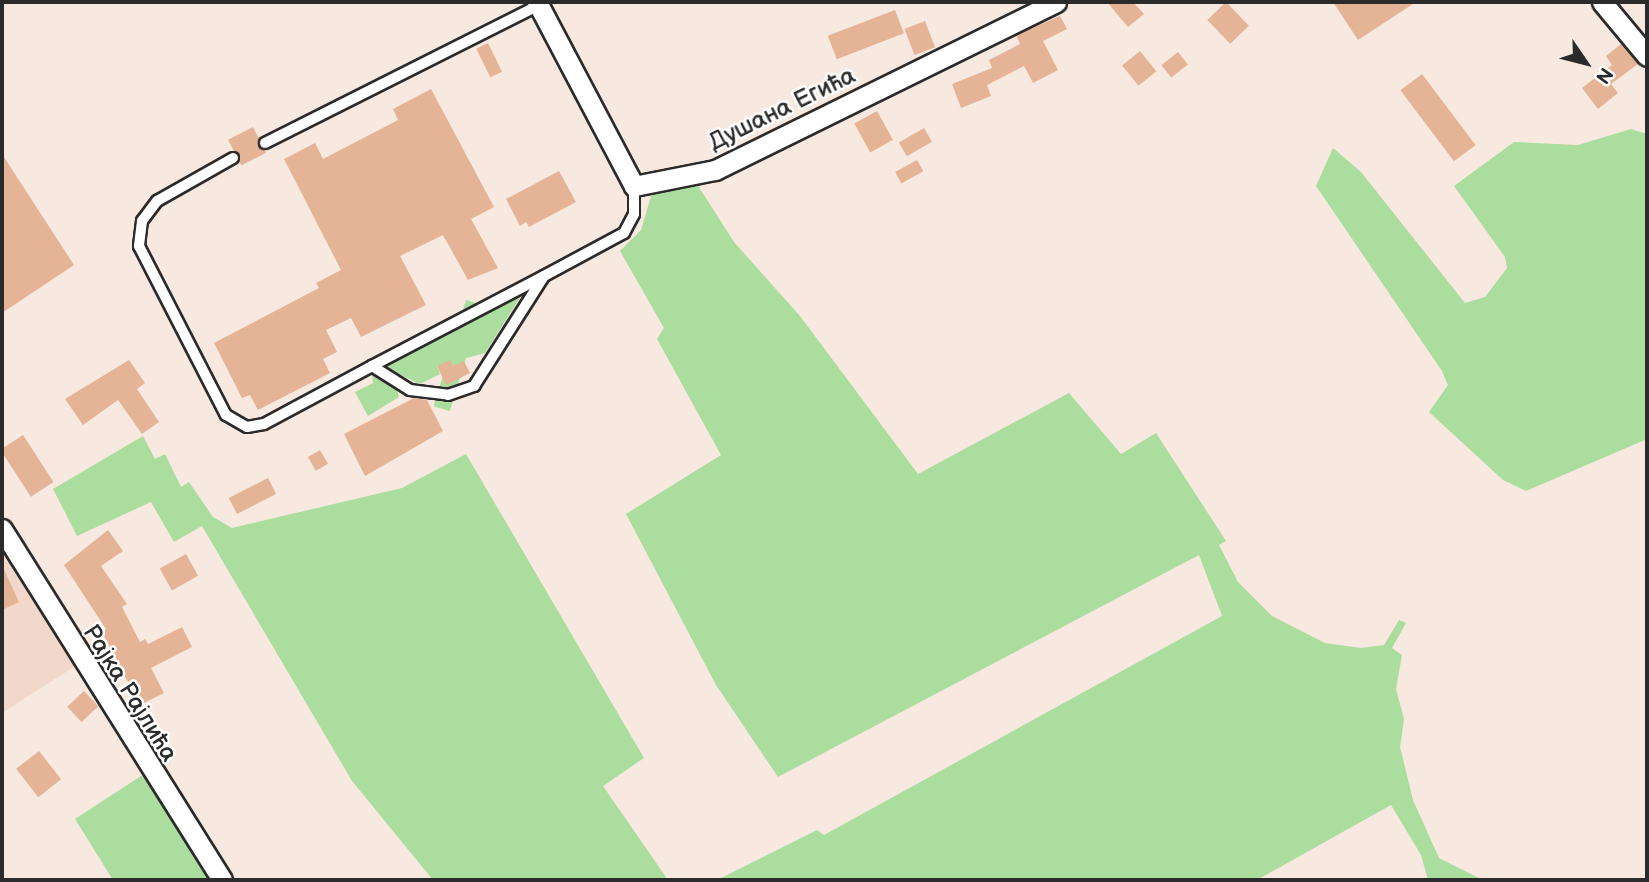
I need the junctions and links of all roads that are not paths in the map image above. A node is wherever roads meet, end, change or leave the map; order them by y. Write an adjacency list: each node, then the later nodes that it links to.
1 (1056, 2): 7 (street, Душана Егића)
2 (1602, 2): 4 (street)
3 (538, 3): 5 (lane); 7 (street)
4 (1647, 56)
5 (265, 143)
6 (233, 158): 9 (lane)
7 (634, 186): 8 (lane)
8 (544, 276): 9 (lane); 9 (lane)
9 (372, 366)
10 (2, 529): 11 (street, Рајка Рајлића)
11 (222, 880)

